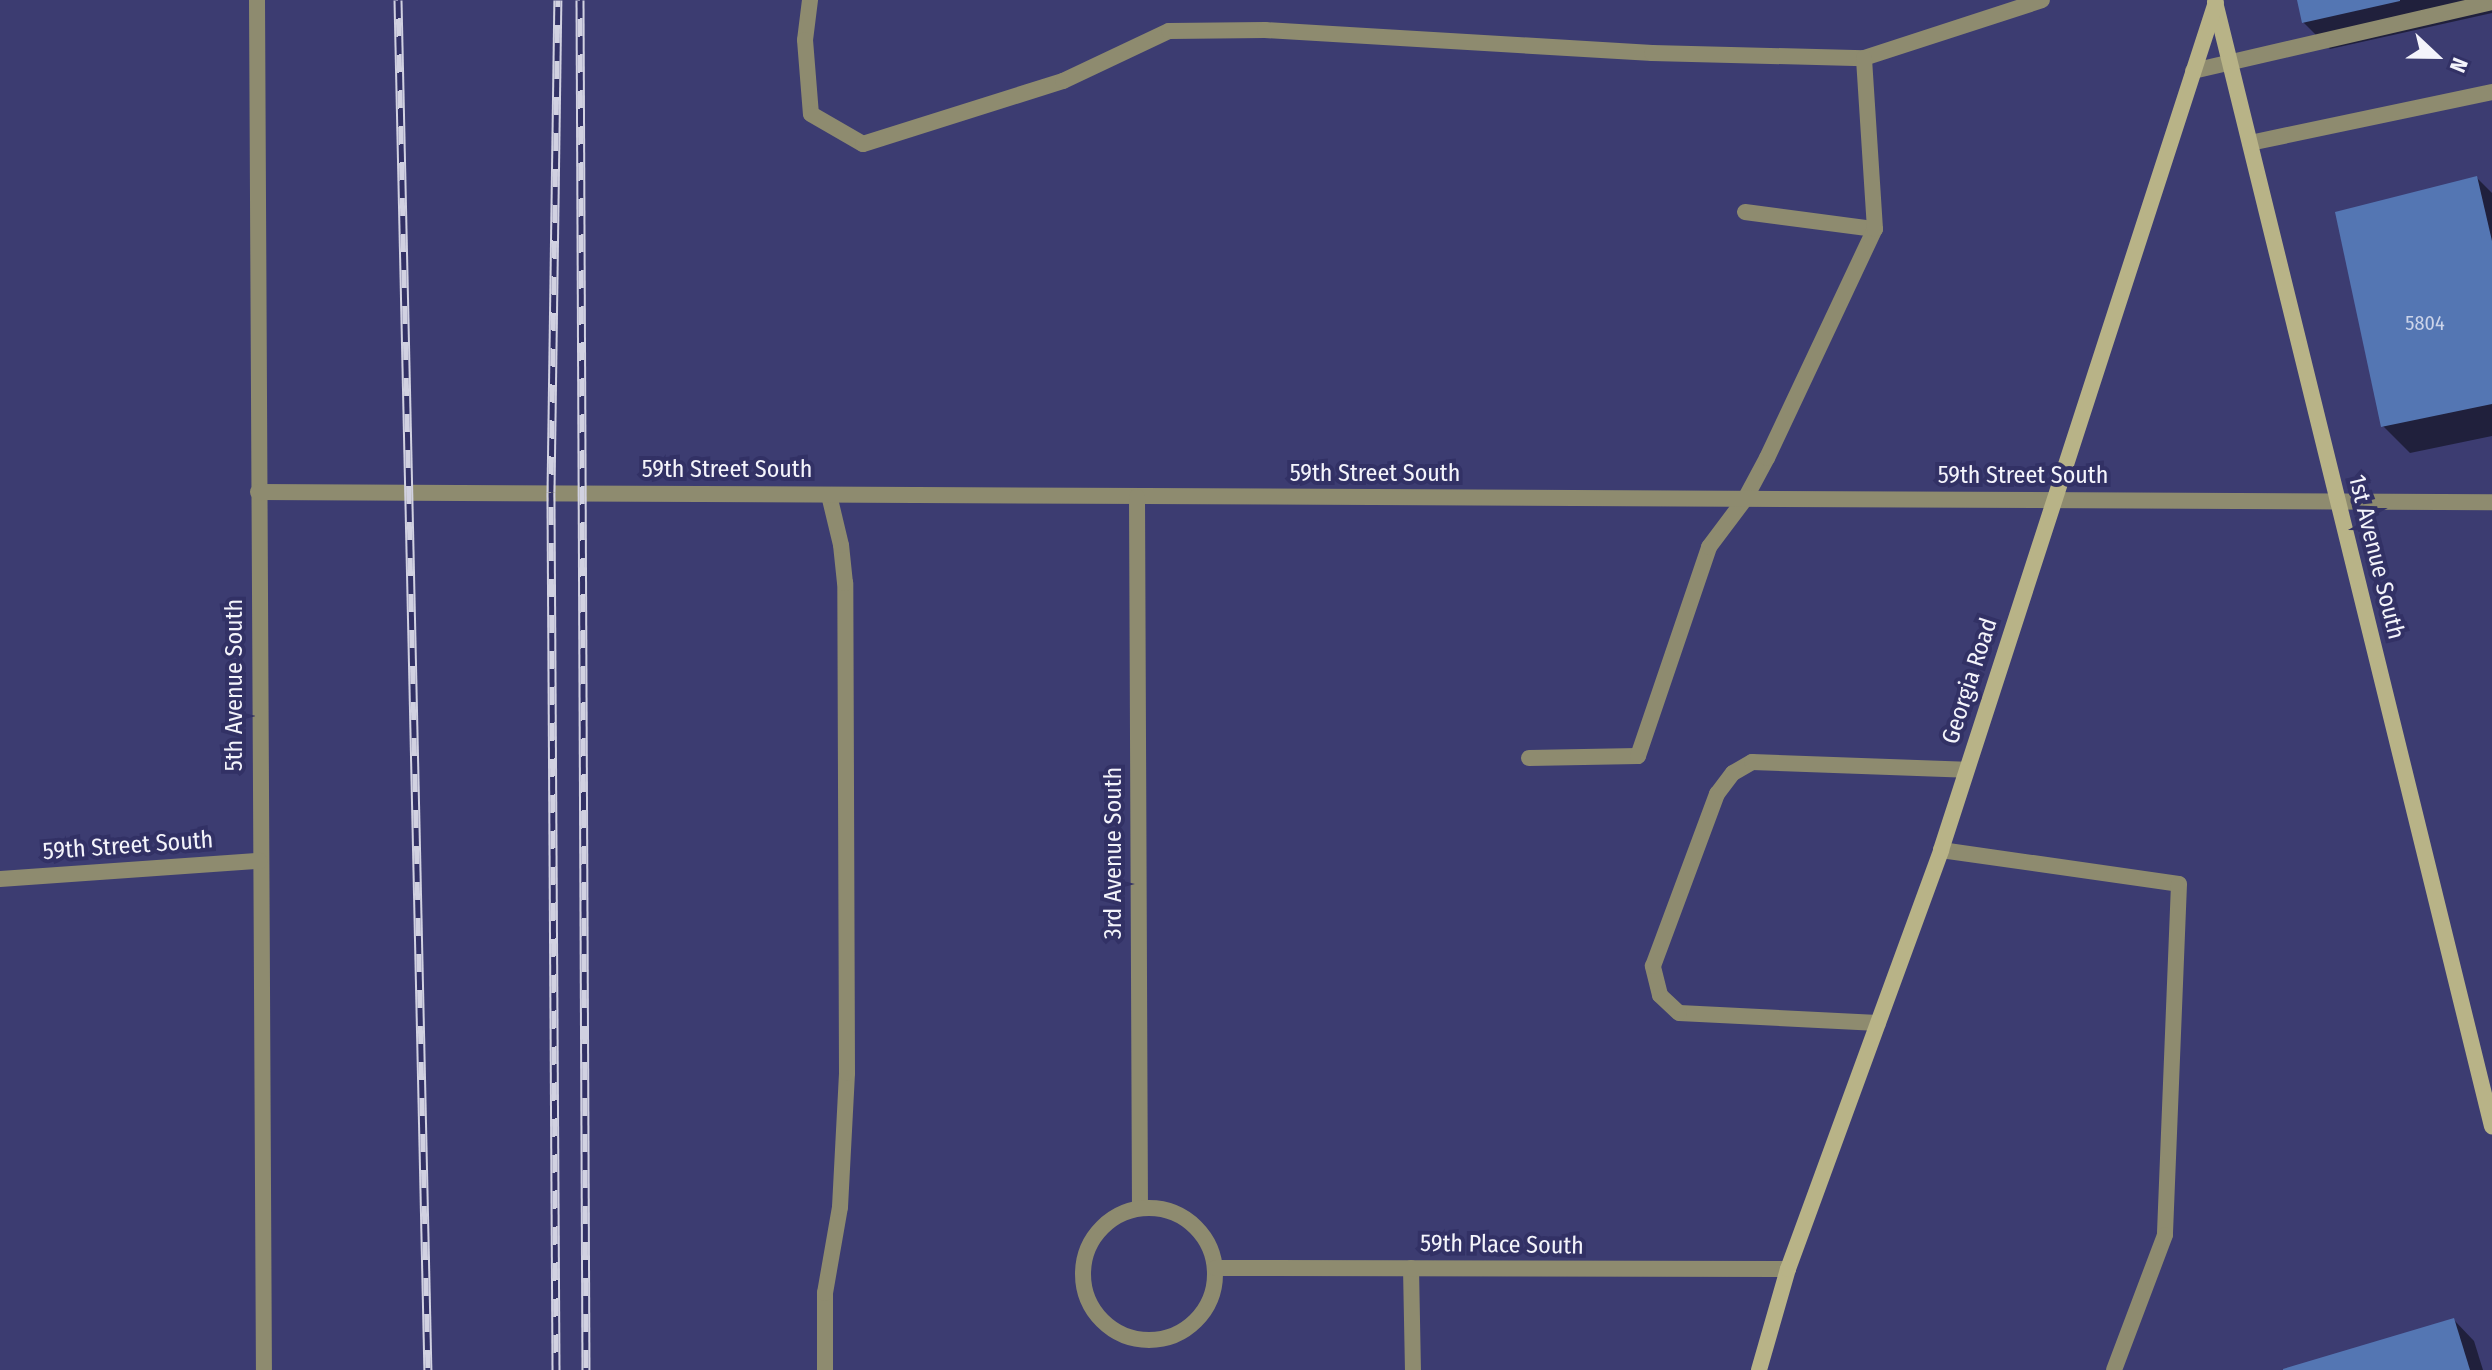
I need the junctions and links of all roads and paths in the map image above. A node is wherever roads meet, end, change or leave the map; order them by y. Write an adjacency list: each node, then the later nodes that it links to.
1 (257, 0): 13 (street, 5th Avenue South)
2 (810, 0): 6 (street)
3 (2042, 0): 6 (street)
4 (2215, 1): 7 (street, 1st Avenue South); 8 (street, Georgia Road)
5 (2492, 2): 7 (street)
6 (1864, 58): 12 (street)
7 (2230, 62): 8 (street); 10 (street, 1st Avenue South)
8 (2193, 71): 17 (street, Georgia Road)
9 (2492, 92): 10 (street)
10 (2250, 143): 18 (street, 1st Avenue South)
11 (1745, 212): 12 (street)
12 (1875, 229): 16 (street)
13 (258, 492): 14 (street, 59th Street South); 23 (street, 5th Avenue South)
14 (829, 495): 15 (street, 59th Street South); 32 (street)
15 (1137, 497): 16 (street, 59th Street South); 27 (street, 3rd Avenue South)
16 (1745, 499): 17 (street, 59th Street South); 20 (street)
17 (2052, 500): 18 (street, 59th Street South); 21 (street, Georgia Road)
18 (2338, 500): 19 (street, 59th Street South); 26 (street, 1st Avenue South)
19 (2492, 502)
20 (1529, 758)
21 (1966, 770): 22 (street, Georgia Road); 25 (street)
22 (1941, 850): 25 (street, Georgia Road); 35 (street)
23 (259, 861): 24 (street, 59th Street South); 31 (street, 5th Avenue South)
24 (0, 879)
25 (1878, 1023): 30 (street, Georgia Road)
26 (2492, 1126)
27 (1140, 1207): 28 (street); 28 (street)
28 (1216, 1268): 29 (street, 59th Place South)
29 (1411, 1268): 30 (street, 59th Place South); 33 (street)
30 (1788, 1269): 34 (street, Georgia Road)
31 (264, 1370)
32 (825, 1370)
33 (1413, 1370)
34 (1759, 1370)
35 (2114, 1370)

